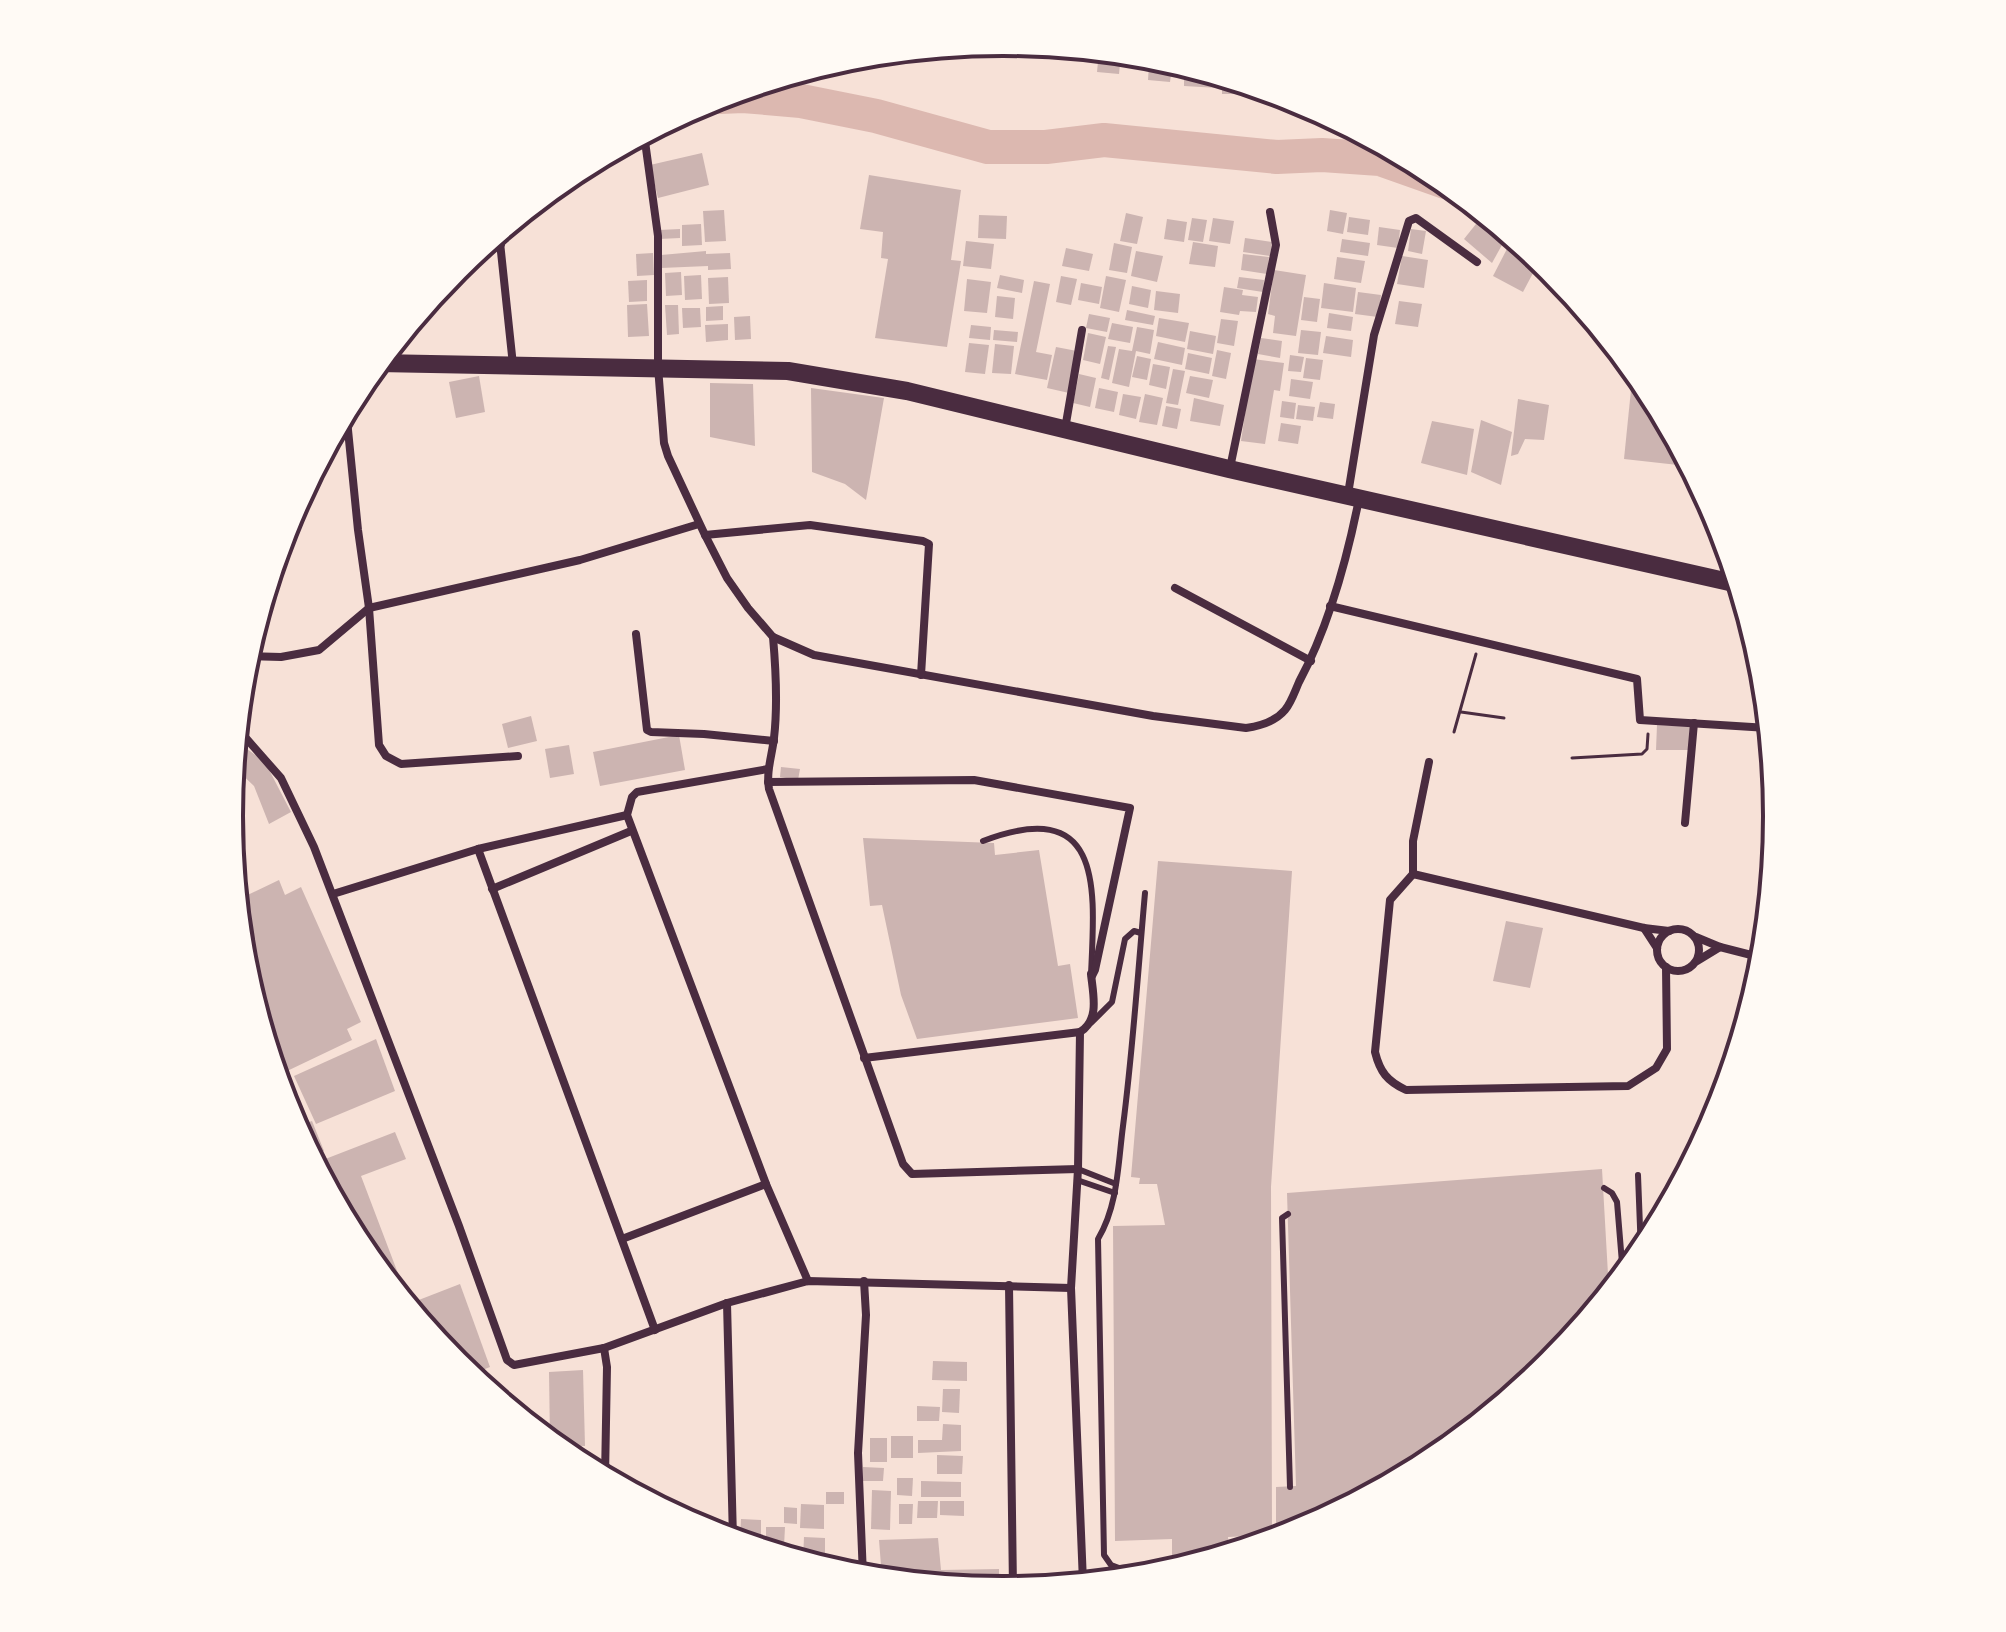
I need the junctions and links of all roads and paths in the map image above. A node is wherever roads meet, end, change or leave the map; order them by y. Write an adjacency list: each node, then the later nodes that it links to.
1 (646, 146): 8 (street)
2 (1270, 212): 11 (street)
3 (501, 246): 7 (street)
4 (1477, 262): 12 (street)
5 (1082, 330): 9 (street)
6 (393, 363): 7 (main road)
7 (513, 366): 8 (main road)
8 (658, 367): 9 (main road); 13 (street)
9 (1065, 430): 11 (main road)
10 (348, 431): 18 (street)
11 (1229, 469): 12 (main road)
12 (1353, 497): 15 (main road); 17 (street)
13 (699, 524): 14 (street); 18 (street)
14 (705, 535): 20 (street); 24 (street)
15 (1726, 582)
16 (1175, 588): 23 (street)
17 (1330, 606): 21 (street); 23 (street)
18 (369, 608): 22 (street); 33 (street)
19 (636, 634): 32 (street)
20 (773, 637): 24 (street); 32 (street)
21 (1479, 642): 25 (path); 27 (street)
22 (261, 656)
23 (1311, 661): 24 (street)
24 (921, 675)
25 (1461, 712): 26 (path); 30 (path)
26 (1504, 718)
27 (1648, 720): 28 (street); 34 (path)
28 (1694, 723): 29 (street); 39 (street)
29 (1757, 727)
30 (1454, 732)
31 (248, 740): 46 (street)
32 (774, 741): 36 (street)
33 (518, 756)
34 (1572, 758)
35 (1429, 762): 43 (street)
36 (768, 769): 37 (street); 38 (street)
37 (768, 782): 57 (street); 61 (street)
38 (627, 815): 40 (street); 42 (street)
39 (1685, 823)
40 (631, 831): 44 (street); 65 (street)
41 (983, 841): 57 (lane)
42 (478, 849): 44 (street); 46 (street)
43 (1413, 874): 47 (street); 58 (street)
44 (492, 889): 70 (street)
45 (1145, 893): 49 (lane)
46 (333, 894): 78 (street)
47 (1644, 928): 48 (street); 52 (street)
48 (1669, 931): 50 (street); 52 (street)
49 (1141, 933): 59 (lane); 66 (lane)
50 (1696, 937): 51 (street); 54 (street)
51 (1720, 947): 53 (street); 54 (street)
52 (1657, 948): 55 (street)
53 (1750, 955)
54 (1696, 962): 56 (street)
55 (1666, 967): 56 (street); 58 (street)
56 (1685, 970): 58 (street)
57 (1091, 975): 59 (street)
58 (1668, 989)
59 (1091, 1023): 60 (street)
60 (1080, 1032): 61 (street); 62 (street)
61 (864, 1058): 62 (street)
62 (1078, 1169): 64 (street); 66 (lane)
63 (1638, 1175): 69 (lane)
64 (1077, 1180): 66 (lane); 75 (street)
65 (766, 1184): 70 (street); 72 (street)
66 (1115, 1188): 83 (lane)
67 (1604, 1188): 71 (lane)
68 (1288, 1214): 80 (lane)
69 (1640, 1230)
70 (622, 1239): 77 (street)
71 (1622, 1257)
72 (808, 1281): 73 (street); 76 (street)
73 (864, 1281): 74 (street); 82 (street)
74 (1009, 1285): 75 (street); 85 (street)
75 (1071, 1288): 84 (street)
76 (727, 1303): 77 (street); 81 (street)
77 (655, 1330): 78 (street)
78 (604, 1348): 79 (street)
79 (605, 1463)
80 (1290, 1487)
81 (733, 1526)
82 (862, 1562)
83 (1117, 1567)
84 (1083, 1571)
85 (1013, 1576)

